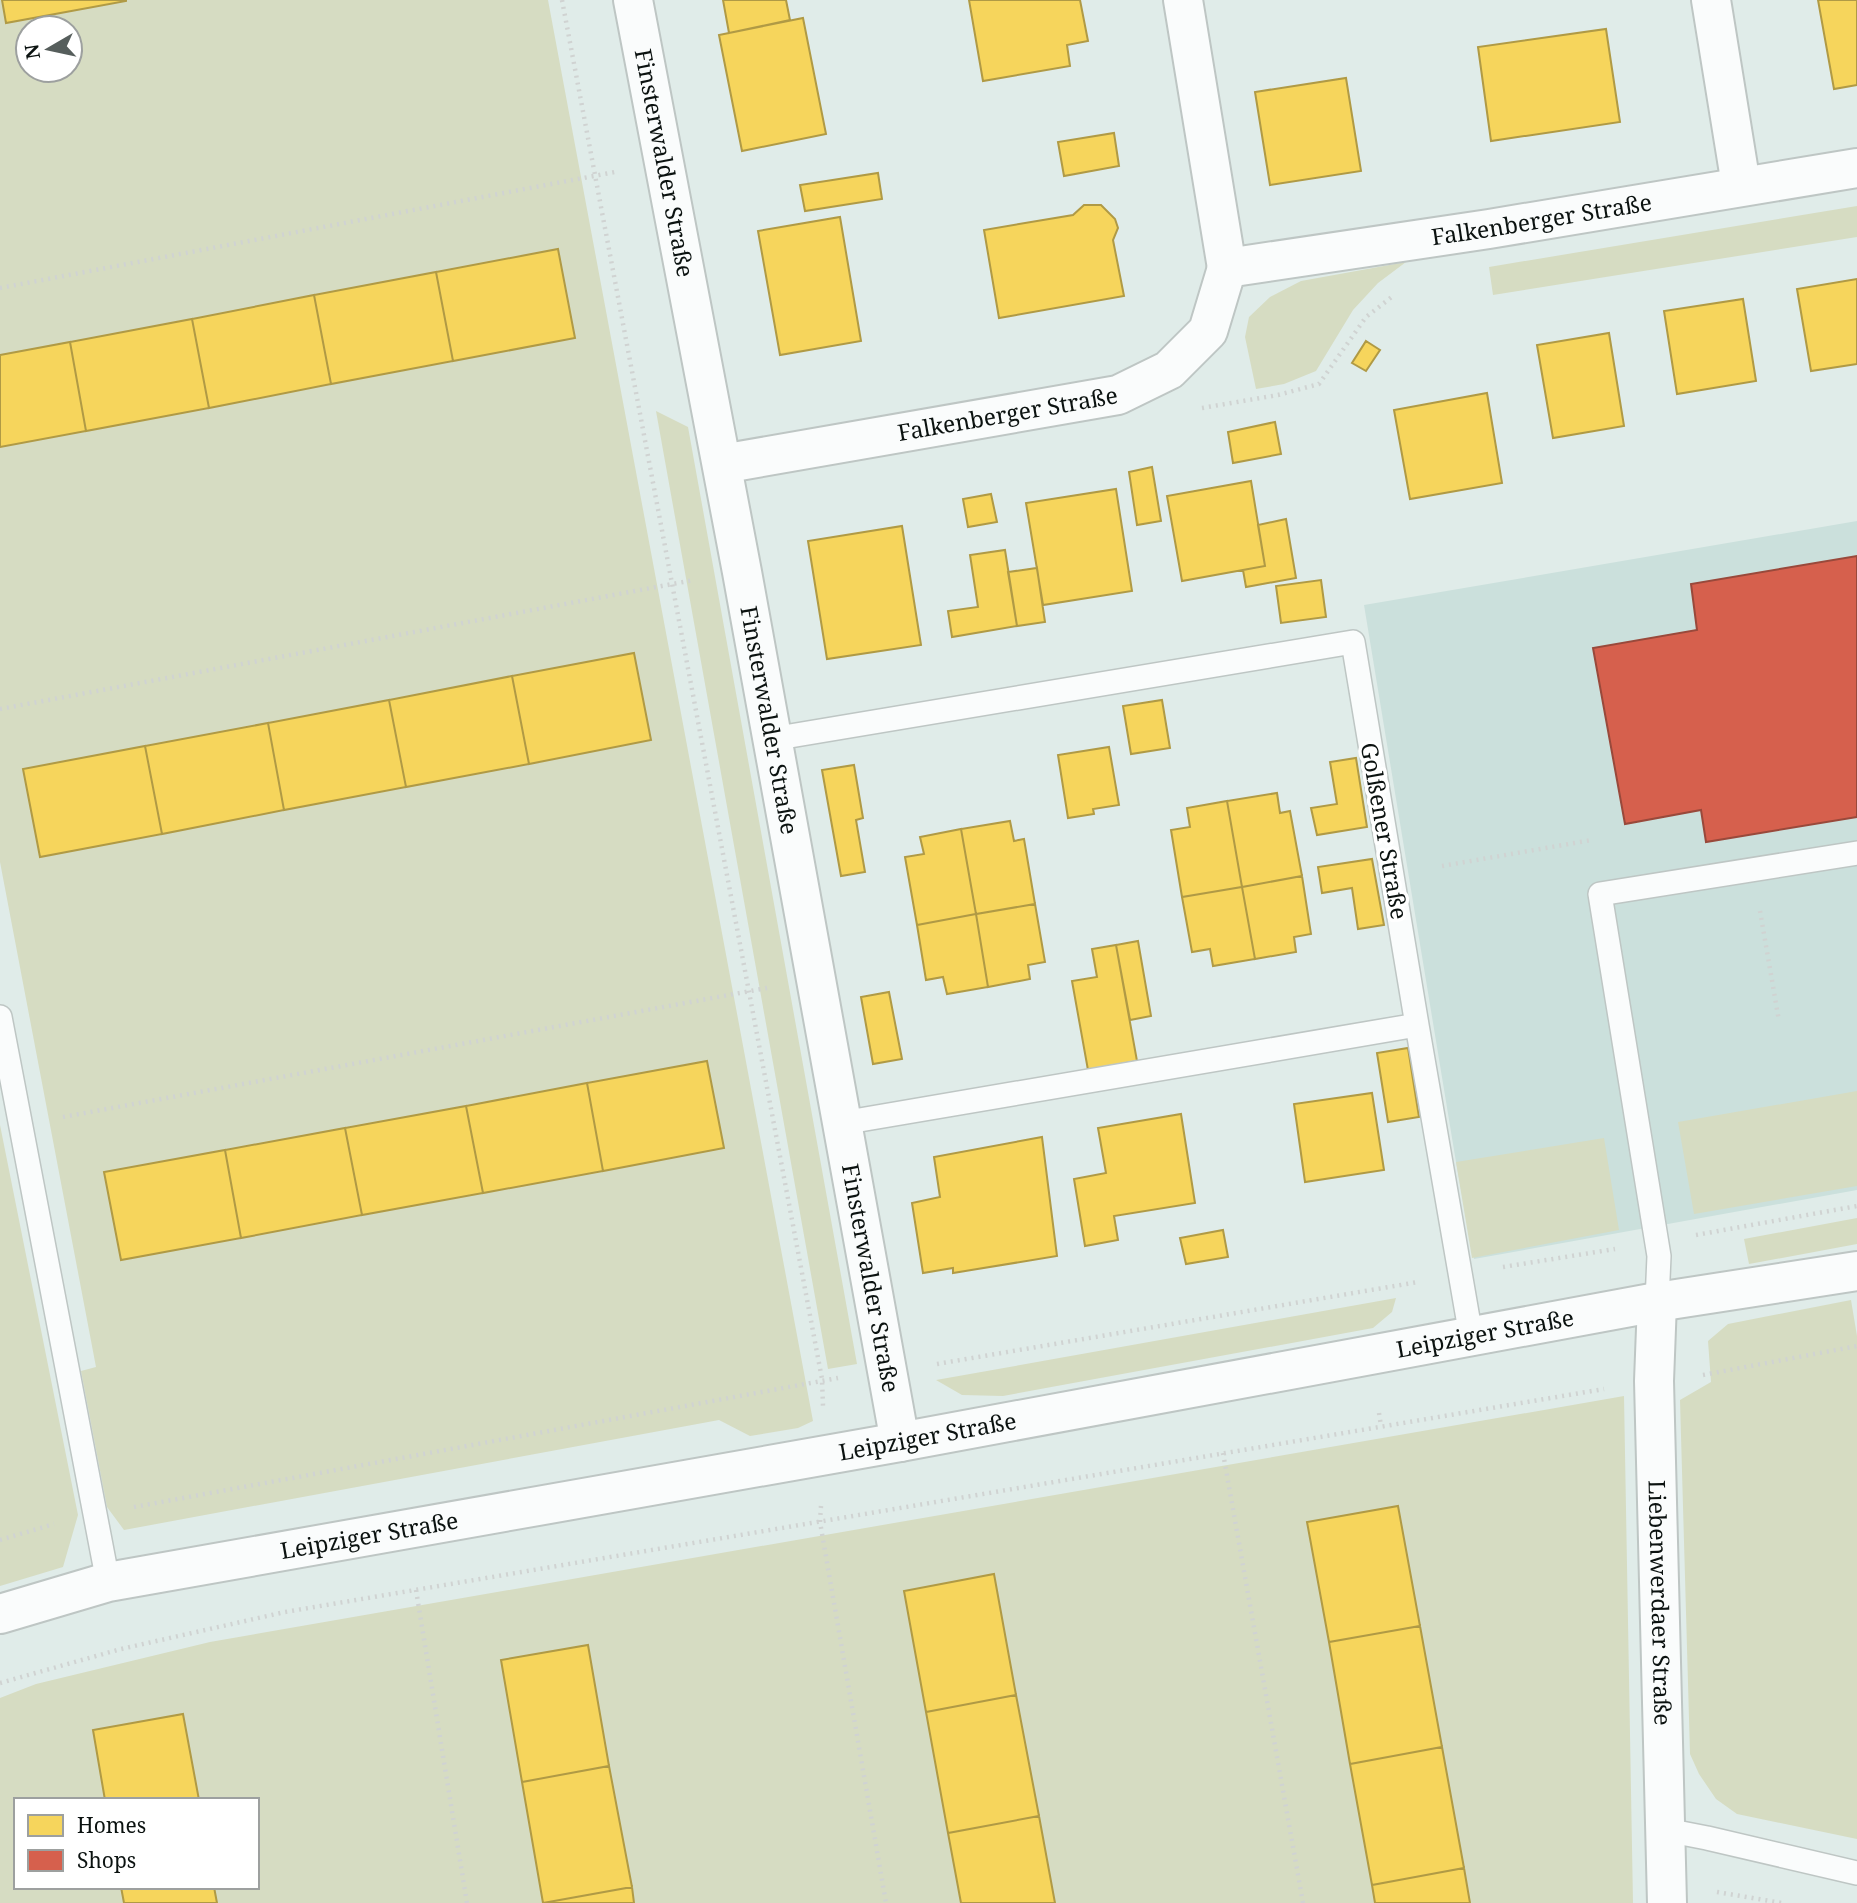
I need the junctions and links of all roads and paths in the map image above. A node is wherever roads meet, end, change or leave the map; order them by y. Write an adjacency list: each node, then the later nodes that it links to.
1 (562, 0): 6 (path)
2 (633, 0): 12 (street, Finsterwalder Straße)
3 (1183, 0): 8 (street, Falkenberger Straße)
4 (1711, 0): 7 (street)
5 (1857, 167): 7 (street, Falkenberger Straße)
6 (594, 176): 9 (path); 13 (path)
7 (1741, 186): 8 (street, Falkenberger Straße)
8 (1227, 268): 12 (street, Falkenberger Straße)
9 (0, 288)
10 (1395, 294): 11 (path)
11 (1197, 409)
12 (722, 464): 15 (street, Finsterwalder Straße)
13 (672, 584): 14 (path); 20 (path)
14 (0, 709)
15 (772, 739): 23 (lane, Golßener Straße); 24 (street, Finsterwalder Straße)
16 (1592, 840): 18 (path)
17 (1857, 853): 19 (lane)
18 (1442, 866)
19 (1753, 869): 22 (path); 27 (lane)
20 (748, 992): 25 (path); 34 (path)
21 (0, 1017): 25 (lane)
22 (1779, 1021)
23 (1417, 1026): 24 (lane); 29 (lane)
24 (842, 1123): 33 (street, Finsterwalder Straße)
25 (20, 1125): 41 (lane)
26 (1857, 1206): 27 (path)
27 (1657, 1242): 29 (path); 30 (lane)
28 (1857, 1271): 30 (street, Leipziger Straße)
29 (1461, 1275): 31 (lane); 33 (path)
30 (1657, 1301): 31 (street, Leipziger Straße); 35 (street, Liebenwerdaer Straße)
31 (1471, 1336): 38 (street, Leipziger Straße)
32 (1857, 1346): 35 (path)
33 (887, 1373): 34 (path); 38 (street, Finsterwalder Straße)
34 (821, 1379): 40 (path); 41 (path)
35 (1654, 1381): 37 (path); 48 (street, Liebenwerdaer Straße)
36 (1379, 1413): 37 (path)
37 (1381, 1426): 39 (path)
38 (900, 1442): 40 (street, Leipziger Straße)
39 (1223, 1453): 42 (path); 53 (path)
40 (825, 1455): 42 (path); 44 (street, Leipziger Straße)
41 (96, 1515): 43 (path); 44 (lane)
42 (820, 1522): 45 (path); 52 (path)
43 (0, 1540)
44 (108, 1582): 46 (street, Leipziger Straße)
45 (416, 1590): 47 (path); 51 (path)
46 (0, 1615)
47 (0, 1683)
48 (1666, 1830): 49 (lane); 54 (street, Liebenwerdaer Straße)
49 (1857, 1873)
50 (1709, 1891): 55 (path)
51 (467, 1903)
52 (886, 1903)
53 (1303, 1903)
54 (1667, 1903)
55 (1782, 1903)

